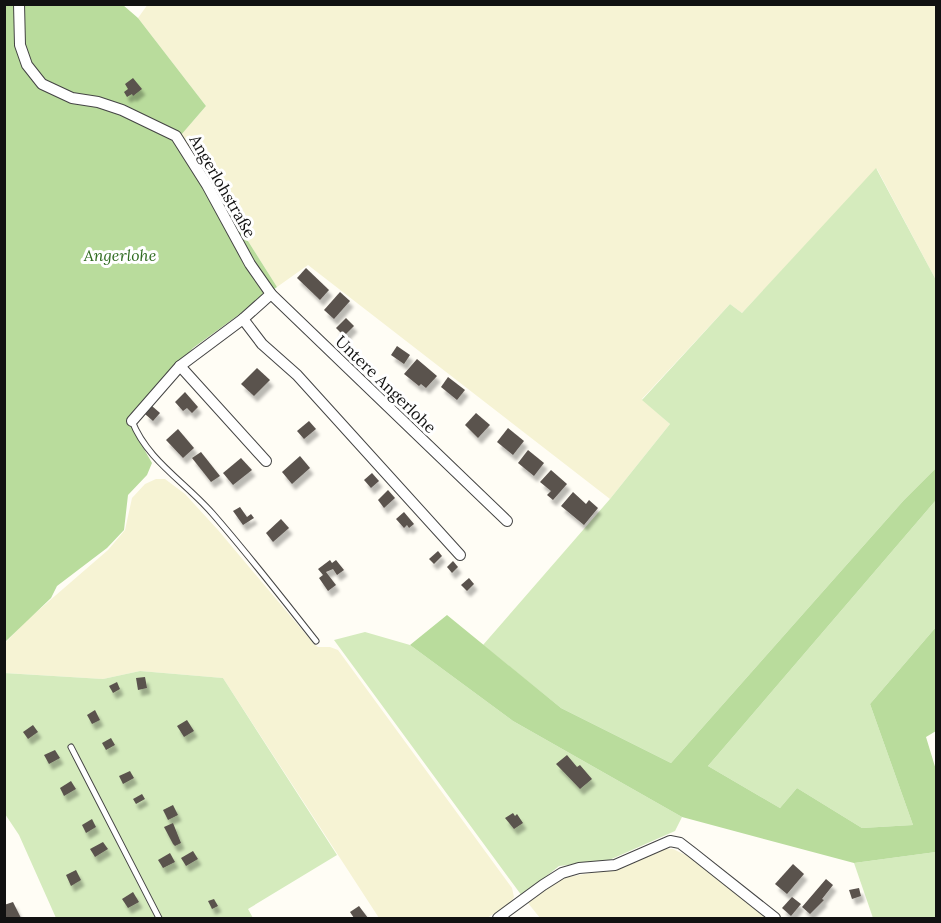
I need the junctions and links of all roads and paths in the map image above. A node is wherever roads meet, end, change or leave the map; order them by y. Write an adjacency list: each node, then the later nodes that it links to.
1 (19, 4): 2 (street, Angerlohstraße)
2 (271, 294): 3 (street); 7 (street, Untere Angerlohe)
3 (243, 319): 4 (street); 8 (street)
4 (180, 366): 5 (street); 6 (street)
5 (132, 421): 9 (lane)
6 (266, 461)
7 (507, 521)
8 (460, 555)
9 (316, 640)
10 (71, 747): 11 (lane)
11 (159, 918)
12 (498, 918): 13 (street)
13 (775, 918)

